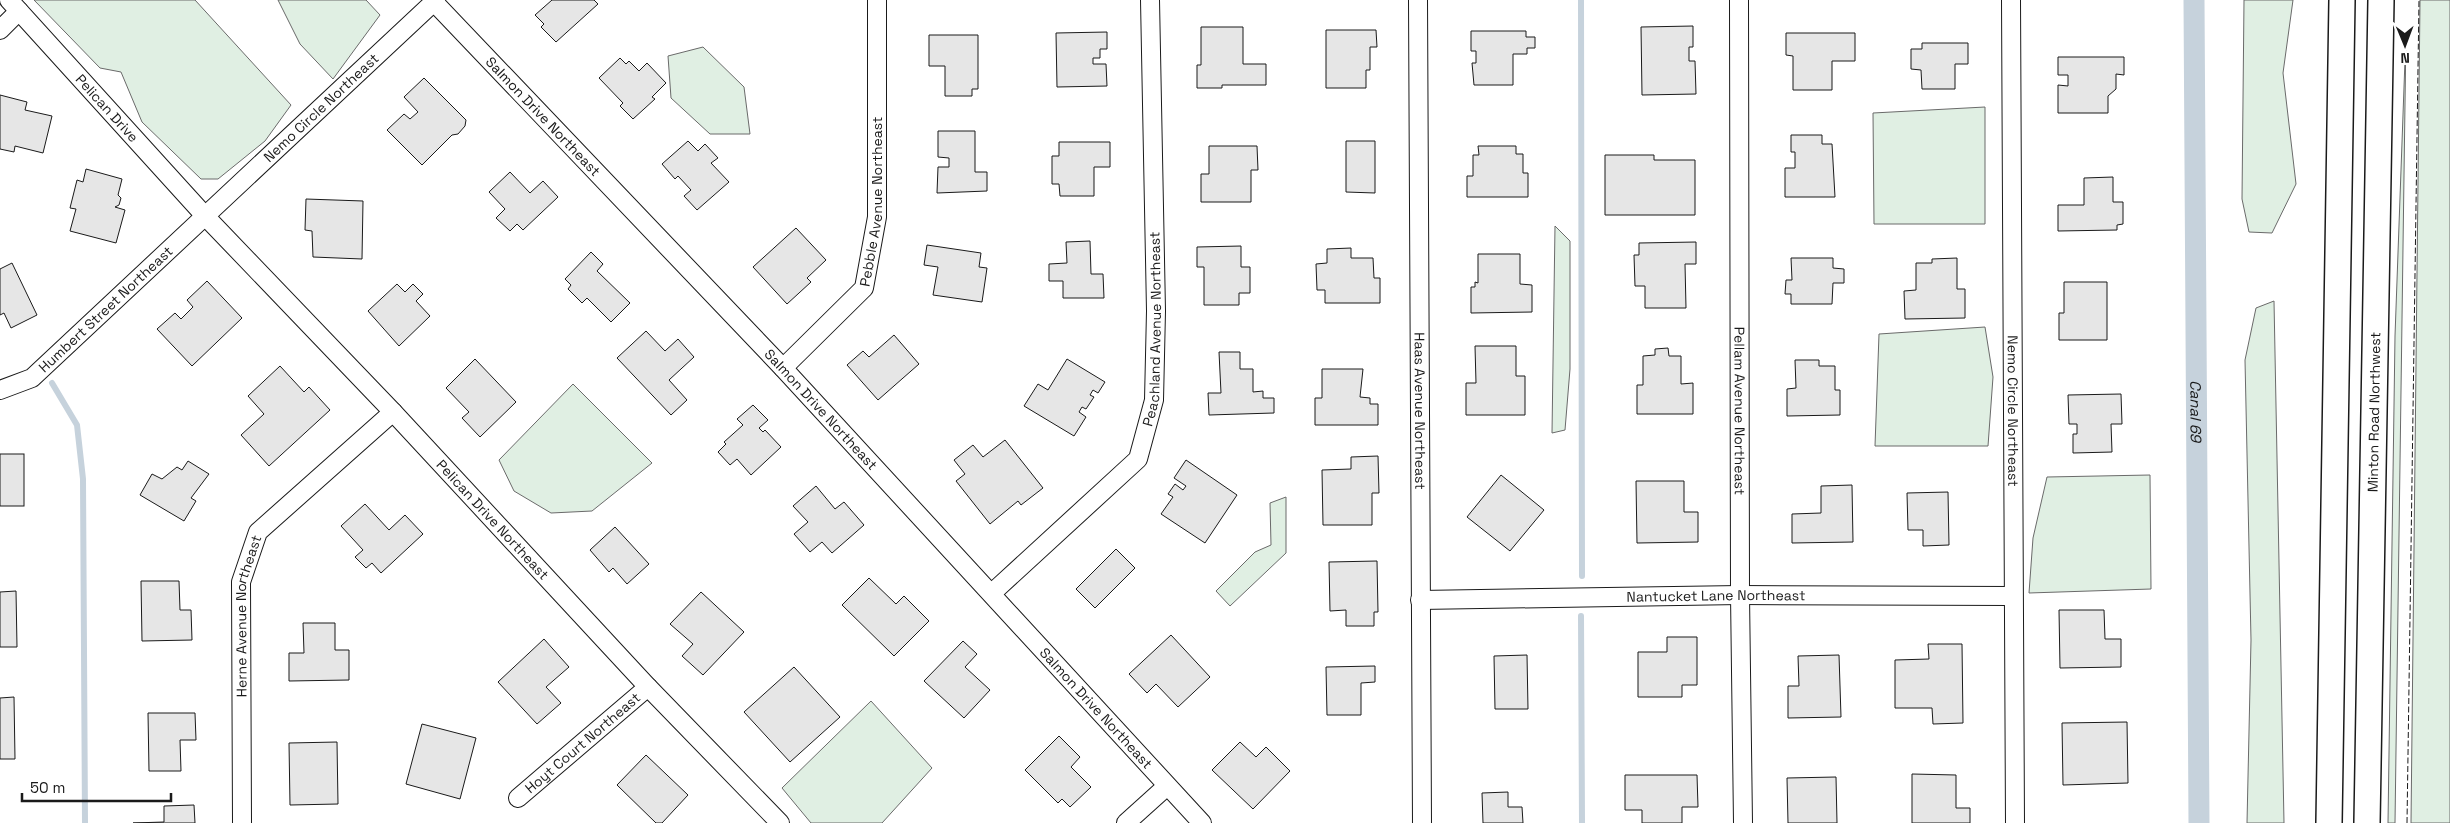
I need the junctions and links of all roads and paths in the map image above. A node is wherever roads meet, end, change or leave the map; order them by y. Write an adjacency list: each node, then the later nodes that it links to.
1 (876, 0): 12 (street, Pebble Avenue Northeast)
2 (1150, 0): 15 (street, Peachland Avenue Northeast)
3 (1418, 0): 18 (street, Haas Avenue Northeast)
4 (1739, 0): 16 (street, Pellam Avenue Northeast)
5 (2010, 0): 17 (street, Nemo Circle Northeast)
6 (2342, 0): 29 (main road)
7 (2381, 0): 30 (main road, Minton Road Northwest)
8 (435, 1): 11 (street, Nemo Circle Northeast); 12 (street, Salmon Drive Northeast)
9 (14, 6): 10 (street); 11 (street, Pelican Drive)
10 (0, 30)
11 (206, 217): 13 (street, Humbert Street Northeast); 14 (street, Pelican Drive Northeast)
12 (783, 368): 15 (street, Salmon Drive Northeast)
13 (0, 390)
14 (393, 412): 19 (street, Pelican Drive Northeast); 22 (street, Herne Avenue Northeast)
15 (992, 593): 20 (street, Salmon Drive Northeast)
16 (1740, 595): 17 (street, Nantucket Lane Northeast); 18 (street, Nantucket Lane Northeast); 27 (street, Pellam Avenue Northeast)
17 (2013, 596): 28 (street, Nemo Circle Northeast)
18 (1420, 600): 26 (street, Haas Avenue Northeast)
19 (648, 687): 21 (street, Hoyt Court Northeast); 23 (street, Pelican Drive Northeast)
20 (1167, 786): 24 (street); 25 (street, Salmon Drive Northeast)
21 (518, 798)
22 (242, 823)
23 (780, 823)
24 (1126, 823)
25 (1202, 823)
26 (1422, 823)
27 (1743, 823)
28 (2015, 823)
29 (2329, 823)
30 (2367, 823)

